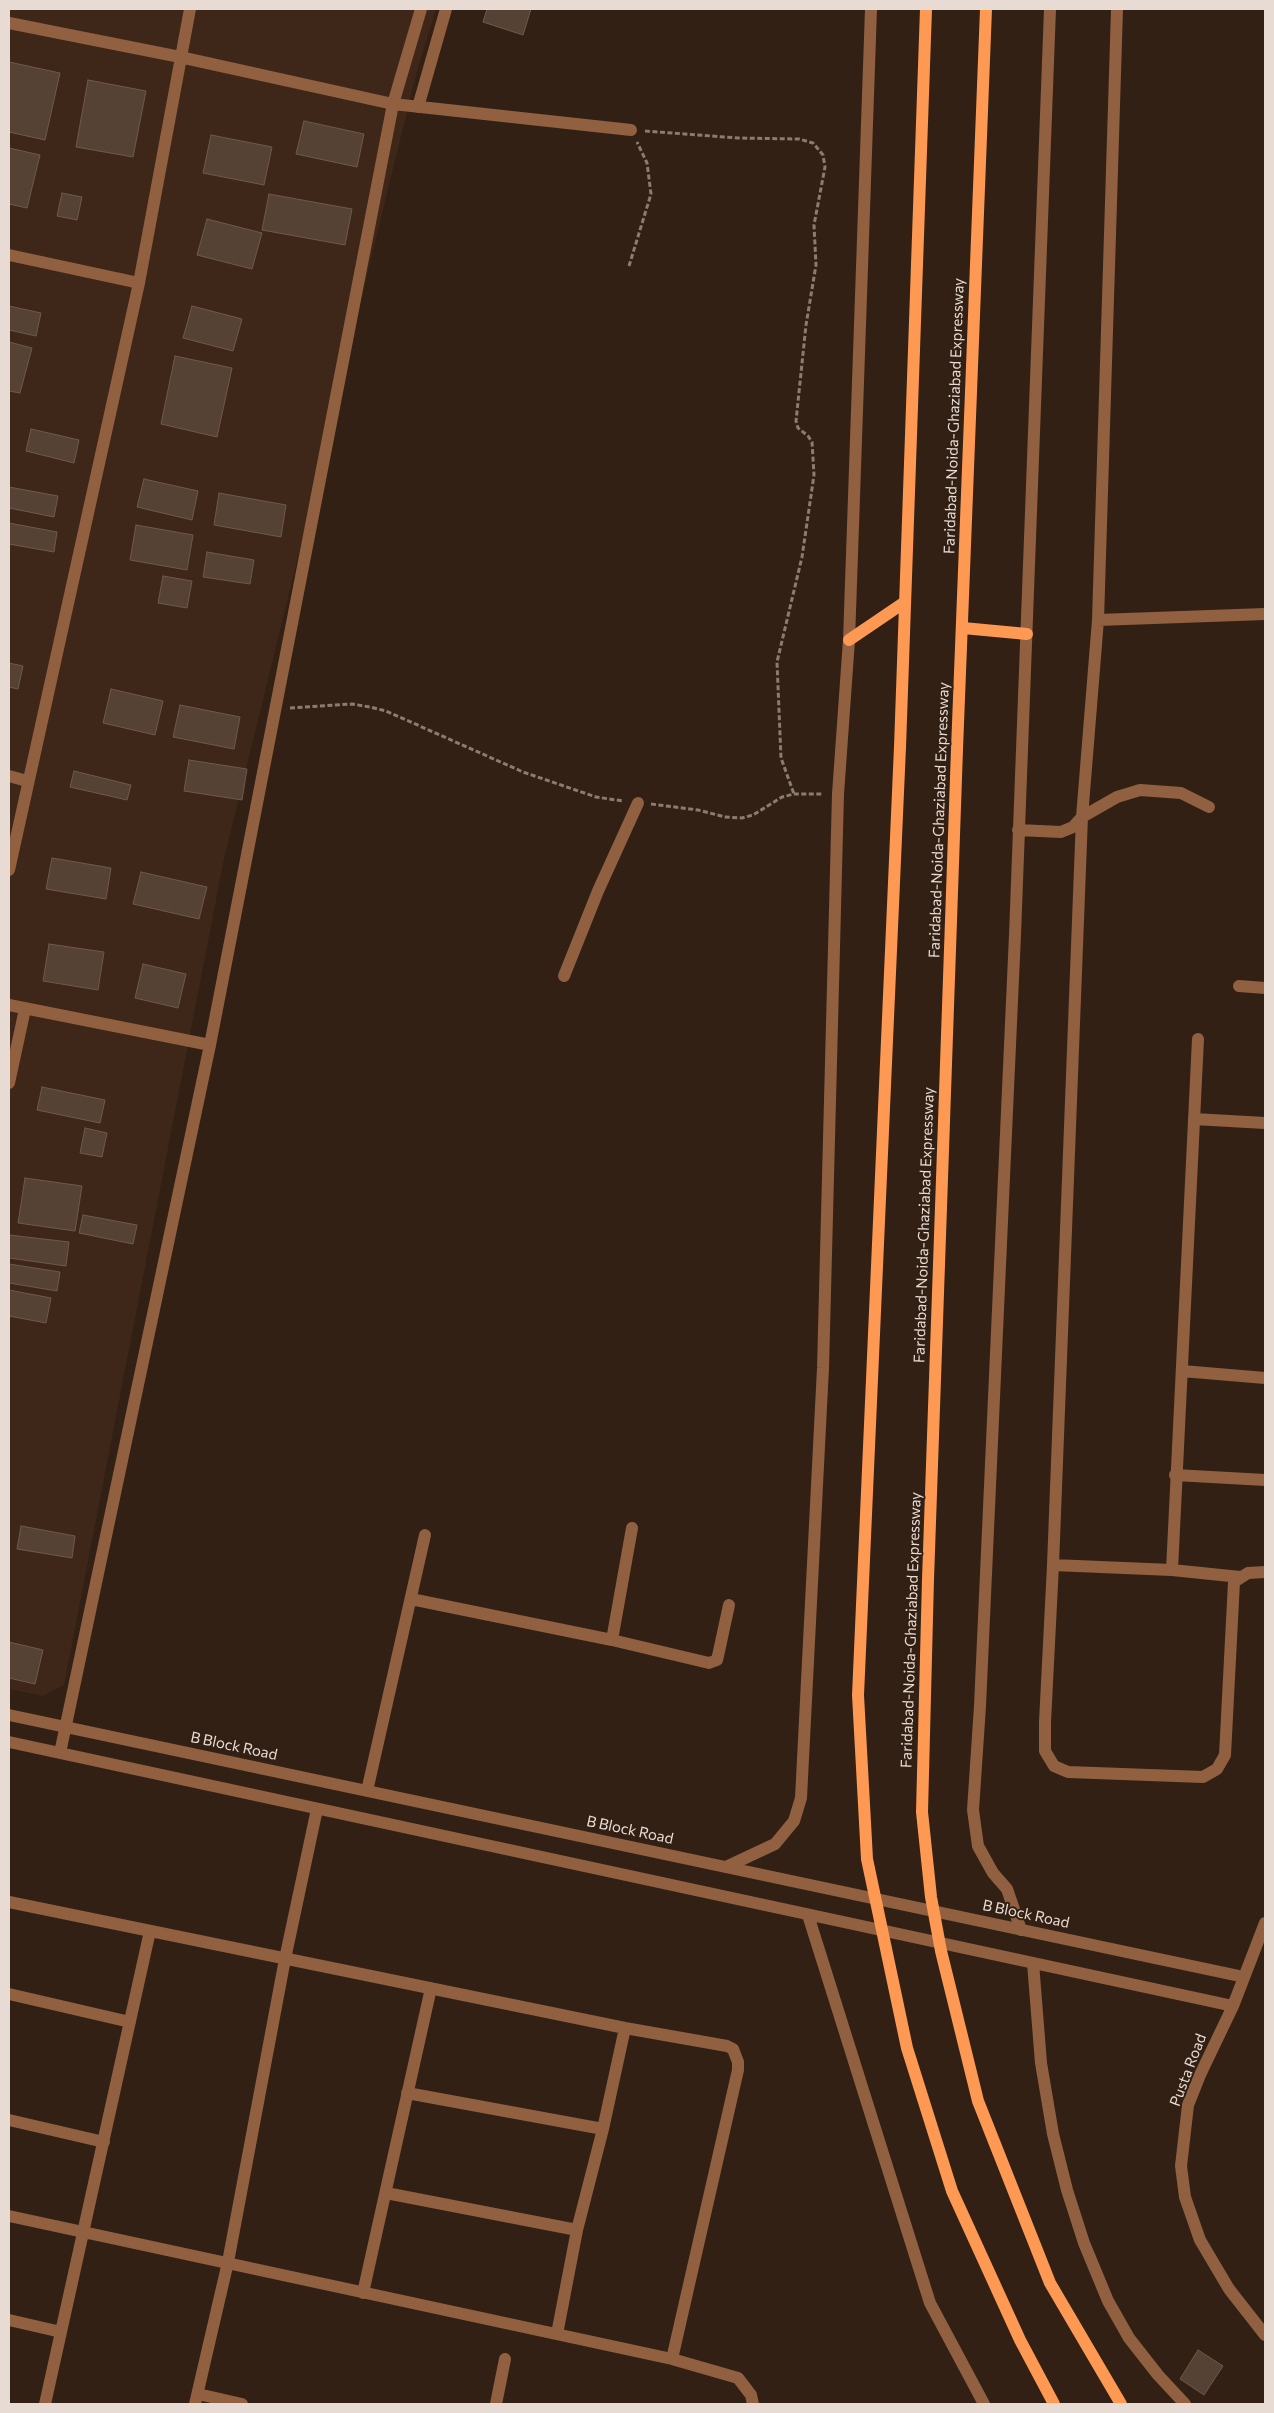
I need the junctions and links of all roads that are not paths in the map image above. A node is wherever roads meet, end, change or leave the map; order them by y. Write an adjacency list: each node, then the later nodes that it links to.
1 (190, 9): 10 (street)
2 (421, 9): 11 (street)
3 (446, 9): 12 (street)
4 (871, 9): 21 (street)
5 (926, 9): 16 (main road)
6 (986, 9): 19 (main road, Faridabad-Noida-Ghaziabad Expressway)
7 (1050, 9): 20 (street)
8 (1117, 9): 18 (street)
9 (9, 23): 10 (street)
10 (180, 57): 11 (street); 15 (street)
11 (393, 104): 12 (street); 35 (street)
12 (418, 107): 13 (street)
13 (631, 130)
14 (9, 255): 15 (street)
15 (139, 283): 23 (street)
16 (905, 602): 21 (main road); 94 (main road, bridge)
17 (1265, 614): 18 (street)
18 (1098, 620): 26 (street)
19 (963, 628): 20 (main road); 95 (main road, Faridabad-Noida-Ghaziabad Expressway, bridge)
20 (1027, 634): 27 (street)
21 (849, 640): 58 (street)
22 (9, 776): 23 (street)
23 (27, 781): 28 (street)
24 (638, 803): 29 (street)
25 (1209, 807): 26 (street)
26 (1082, 817): 27 (street); 45 (street)
27 (1018, 830): 62 (street)
28 (9, 870)
29 (564, 976)
30 (1239, 986): 31 (street)
31 (1265, 988)
32 (9, 1005): 33 (street)
33 (25, 1009): 35 (street); 36 (street)
34 (1198, 1039): 37 (street)
35 (210, 1045): 53 (street)
36 (9, 1083)
37 (1194, 1119): 38 (street); 39 (street)
38 (1265, 1123)
39 (1182, 1371): 40 (street); 41 (street)
40 (1265, 1378)
41 (1175, 1475): 42 (street); 46 (street)
42 (1265, 1480)
43 (632, 1528): 51 (street)
44 (425, 1535): 49 (street)
45 (1053, 1565): 46 (street); 48 (street)
46 (1172, 1570): 48 (street)
47 (1265, 1572): 48 (street)
48 (1240, 1577)
49 (411, 1599): 51 (street); 56 (street)
50 (729, 1605): 51 (street)
51 (612, 1640)
52 (9, 1715): 53 (street, B Block Road)
53 (65, 1727): 55 (street); 56 (street, B Block Road)
54 (9, 1742): 55 (street)
55 (60, 1753): 57 (street)
56 (367, 1791): 58 (street, B Block Road)
57 (317, 1809): 60 (street); 64 (street)
58 (726, 1867): 62 (street, B Block Road)
59 (9, 1902): 63 (street)
60 (808, 1915): 65 (street); 93 (street)
61 (1265, 1923): 66 (street, Pusta Road)
62 (1021, 1930): 66 (street, B Block Road)
63 (150, 1931): 64 (street); 70 (street)
64 (285, 1959): 67 (street); 80 (street)
65 (1033, 1963): 69 (street); 96 (street)
66 (1244, 1977): 69 (street, Pusta Road)
67 (431, 1988): 71 (street); 72 (street)
68 (9, 1994): 70 (street)
69 (1232, 2006): 85 (street, Pusta Road)
70 (130, 2022): 75 (street)
71 (625, 2028): 74 (street); 87 (street)
72 (407, 2093): 74 (street); 76 (street)
73 (9, 2120): 75 (street)
74 (602, 2129): 78 (street)
75 (104, 2142): 79 (street)
76 (386, 2193): 78 (street); 81 (street)
77 (9, 2216): 79 (street)
78 (576, 2230): 84 (street)
79 (84, 2233): 80 (street); 83 (street)
80 (228, 2262): 81 (street); 88 (street)
81 (362, 2293): 84 (street)
82 (9, 2320): 83 (street)
83 (62, 2332): 89 (street)
84 (557, 2334): 87 (street)
85 (1265, 2336)
86 (504, 2359): 91 (street)
87 (672, 2359): 92 (street)
88 (197, 2399): 90 (street)
89 (45, 2404)
90 (242, 2404)
91 (496, 2404)
92 (753, 2404)
93 (984, 2404)
94 (1054, 2404)
95 (1121, 2404)
96 (1185, 2404)

